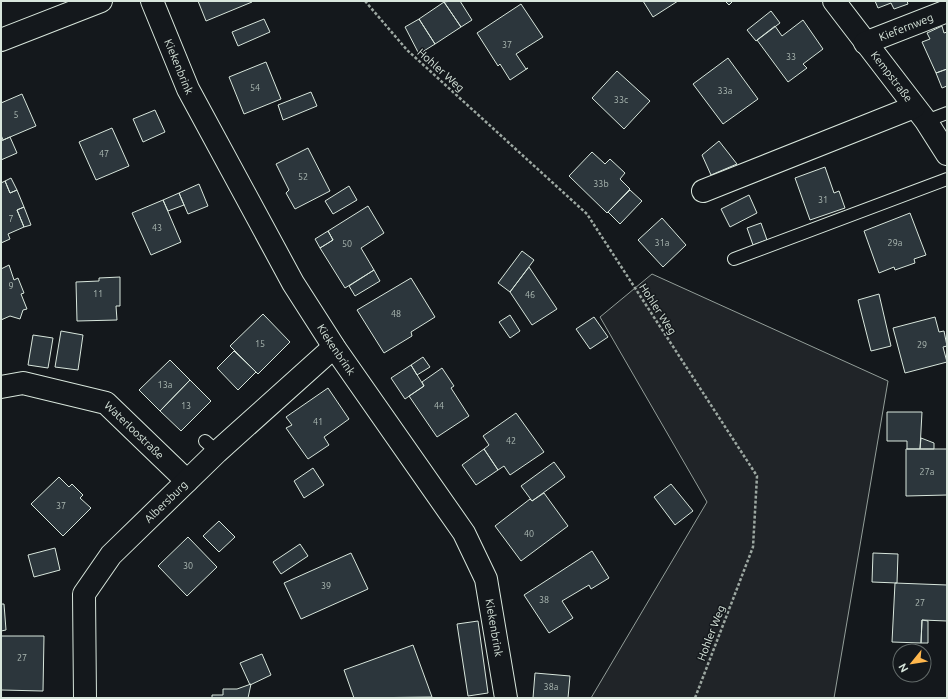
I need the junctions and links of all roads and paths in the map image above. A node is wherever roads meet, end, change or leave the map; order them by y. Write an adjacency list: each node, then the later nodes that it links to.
1 (101, 1): 6 (street)
2 (152, 1): 14 (street, Kiekenbrink)
3 (365, 1): 19 (path, Hohler Weg)
4 (834, 1): 7 (street, Kempstraße)
5 (947, 11): 7 (street, Kiefernweg)
6 (1, 40)
7 (865, 43): 9 (street, Kempstraße)
8 (947, 113): 9 (lane)
9 (920, 114): 10 (street, Kempstraße); 12 (street)
10 (947, 154)
11 (947, 179): 13 (lane)
12 (703, 191)
13 (734, 259)
14 (334, 347): 16 (street, Albersburg); 18 (street, Kiekenbrink)
15 (1, 386): 16 (street, Waterloostraße)
16 (187, 481): 17 (street, Albersburg)
17 (85, 698)
18 (506, 698)
19 (695, 698)

